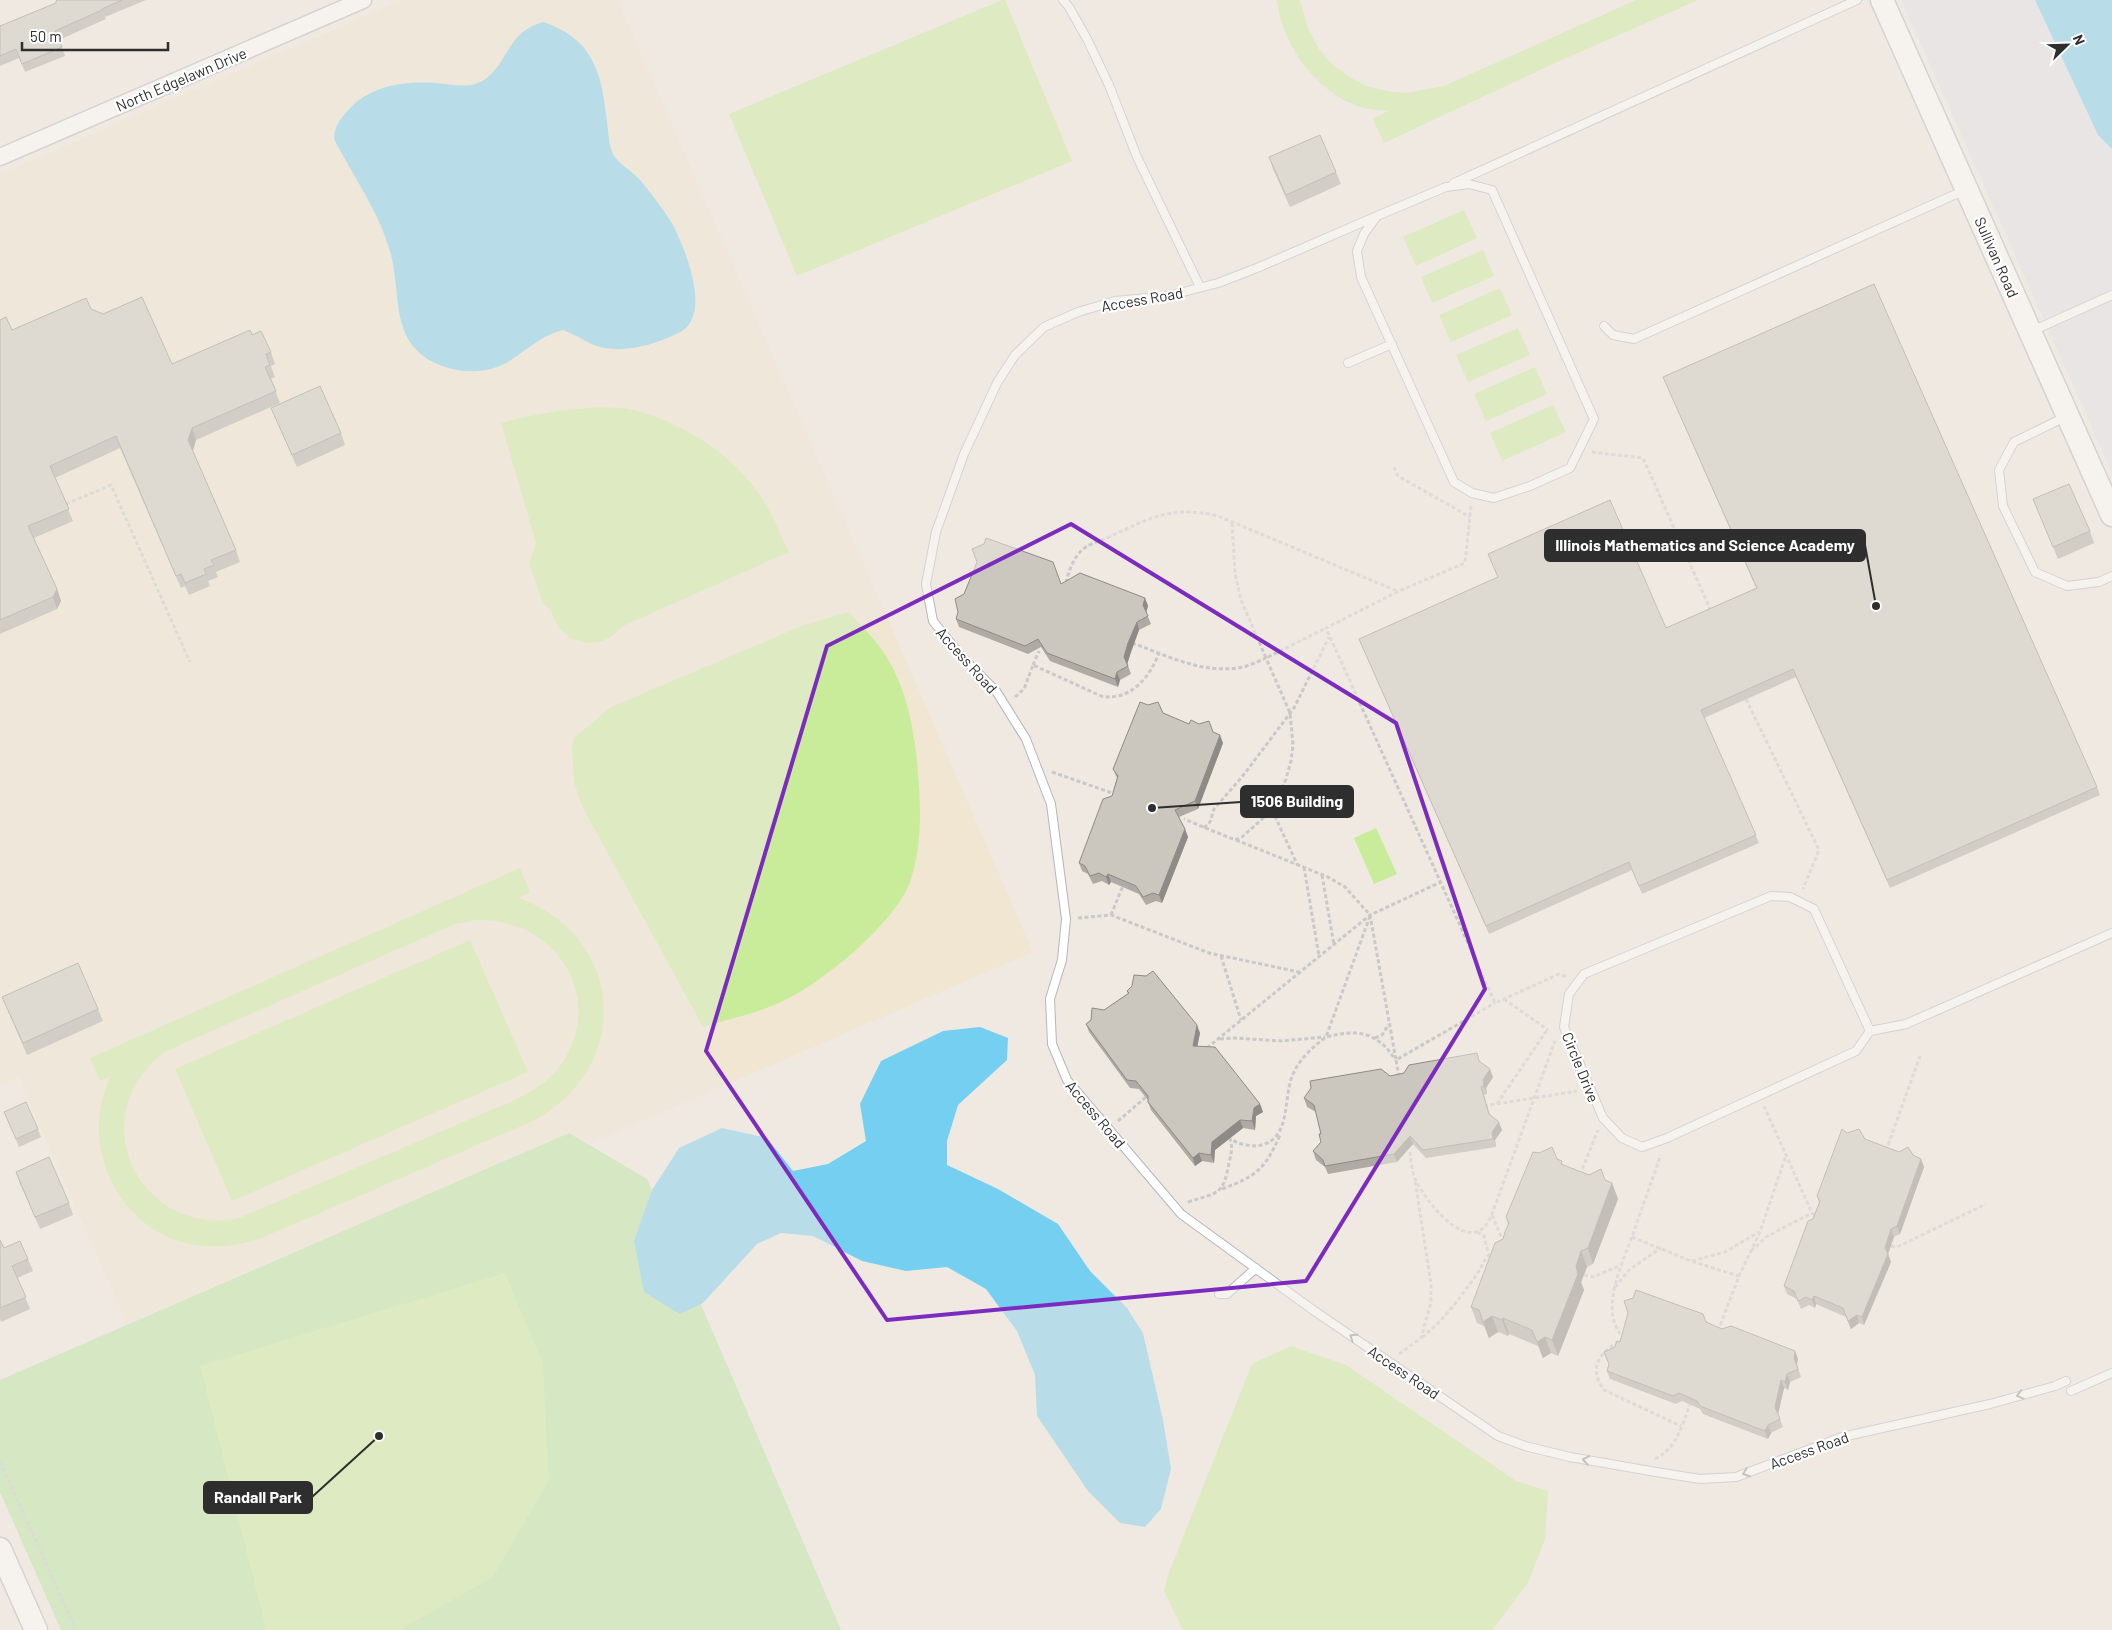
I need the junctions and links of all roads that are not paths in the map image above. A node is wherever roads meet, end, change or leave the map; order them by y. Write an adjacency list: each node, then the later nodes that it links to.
1 (363, 0): 5 (street, North Edgelawn Drive)
2 (1062, 0): 9 (lane)
3 (1857, 0): 6 (lane, Access Road)
4 (1882, 0): 7 (street, Sullivan Road)
5 (0, 157)
6 (1446, 187): 8 (lane, Access Road); 13 (lane)
7 (1967, 189): 11 (lane); 12 (street, Sullivan Road)
8 (1377, 216): 9 (lane, Access Road); 13 (lane)
9 (1200, 287): 20 (lane, Access Road)
10 (2112, 296): 12 (lane)
11 (1604, 326)
12 (2030, 332): 15 (street, Sullivan Road)
13 (1392, 344): 14 (lane)
14 (1348, 363)
15 (2067, 416): 16 (street, Sullivan Road); 17 (lane)
16 (2112, 514)
17 (2112, 576)
18 (2112, 933): 19 (lane)
19 (1870, 1031): 19 (lane, Circle Drive)
20 (1256, 1268): 21 (lane); 23 (lane, Access Road, one-way to 20)
21 (1219, 1294)
22 (2112, 1374): 24 (lane)
23 (2066, 1381)
24 (2071, 1391)
25 (0, 1549): 26 (street)
26 (36, 1630)

